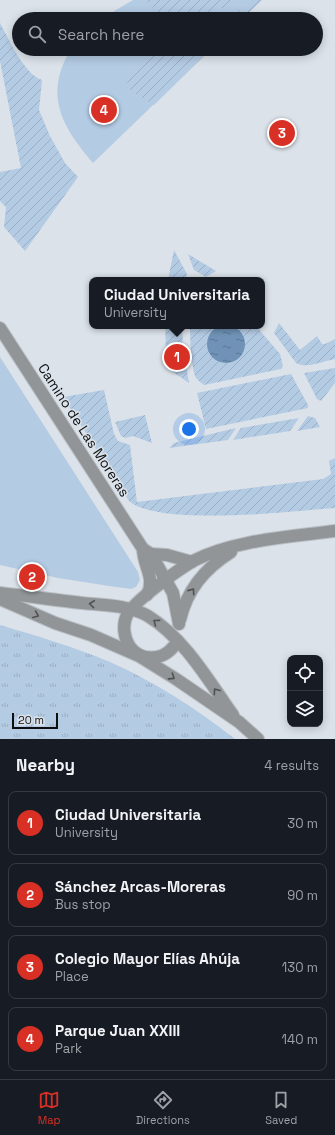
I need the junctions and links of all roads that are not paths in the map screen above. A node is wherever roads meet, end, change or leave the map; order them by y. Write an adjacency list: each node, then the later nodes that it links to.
1 (0, 328): 4 (street, Camino de Las Moreras)
2 (335, 532): 3 (street)
3 (245, 543): 5 (street); 11 (street, one-way to 3)
4 (147, 552): 5 (street); 6 (street, Camino de Las Moreras); 8 (street, Camino de Las Moreras)
5 (192, 562): 6 (street)
6 (166, 579): 8 (street); 11 (street, Camino de Las Moreras)
7 (0, 594): 10 (street, one-way to 7)
8 (147, 595): 10 (street)
9 (0, 599): 13 (street, one-way to 13)
10 (131, 609): 12 (street, one-way to 10); 13 (street)
11 (180, 624): 12 (street)
12 (178, 641): 13 (street); 14 (street, one-way to 12)
13 (139, 656): 14 (street, one-way to 14)
14 (239, 722): 15 (street)
15 (258, 739)

